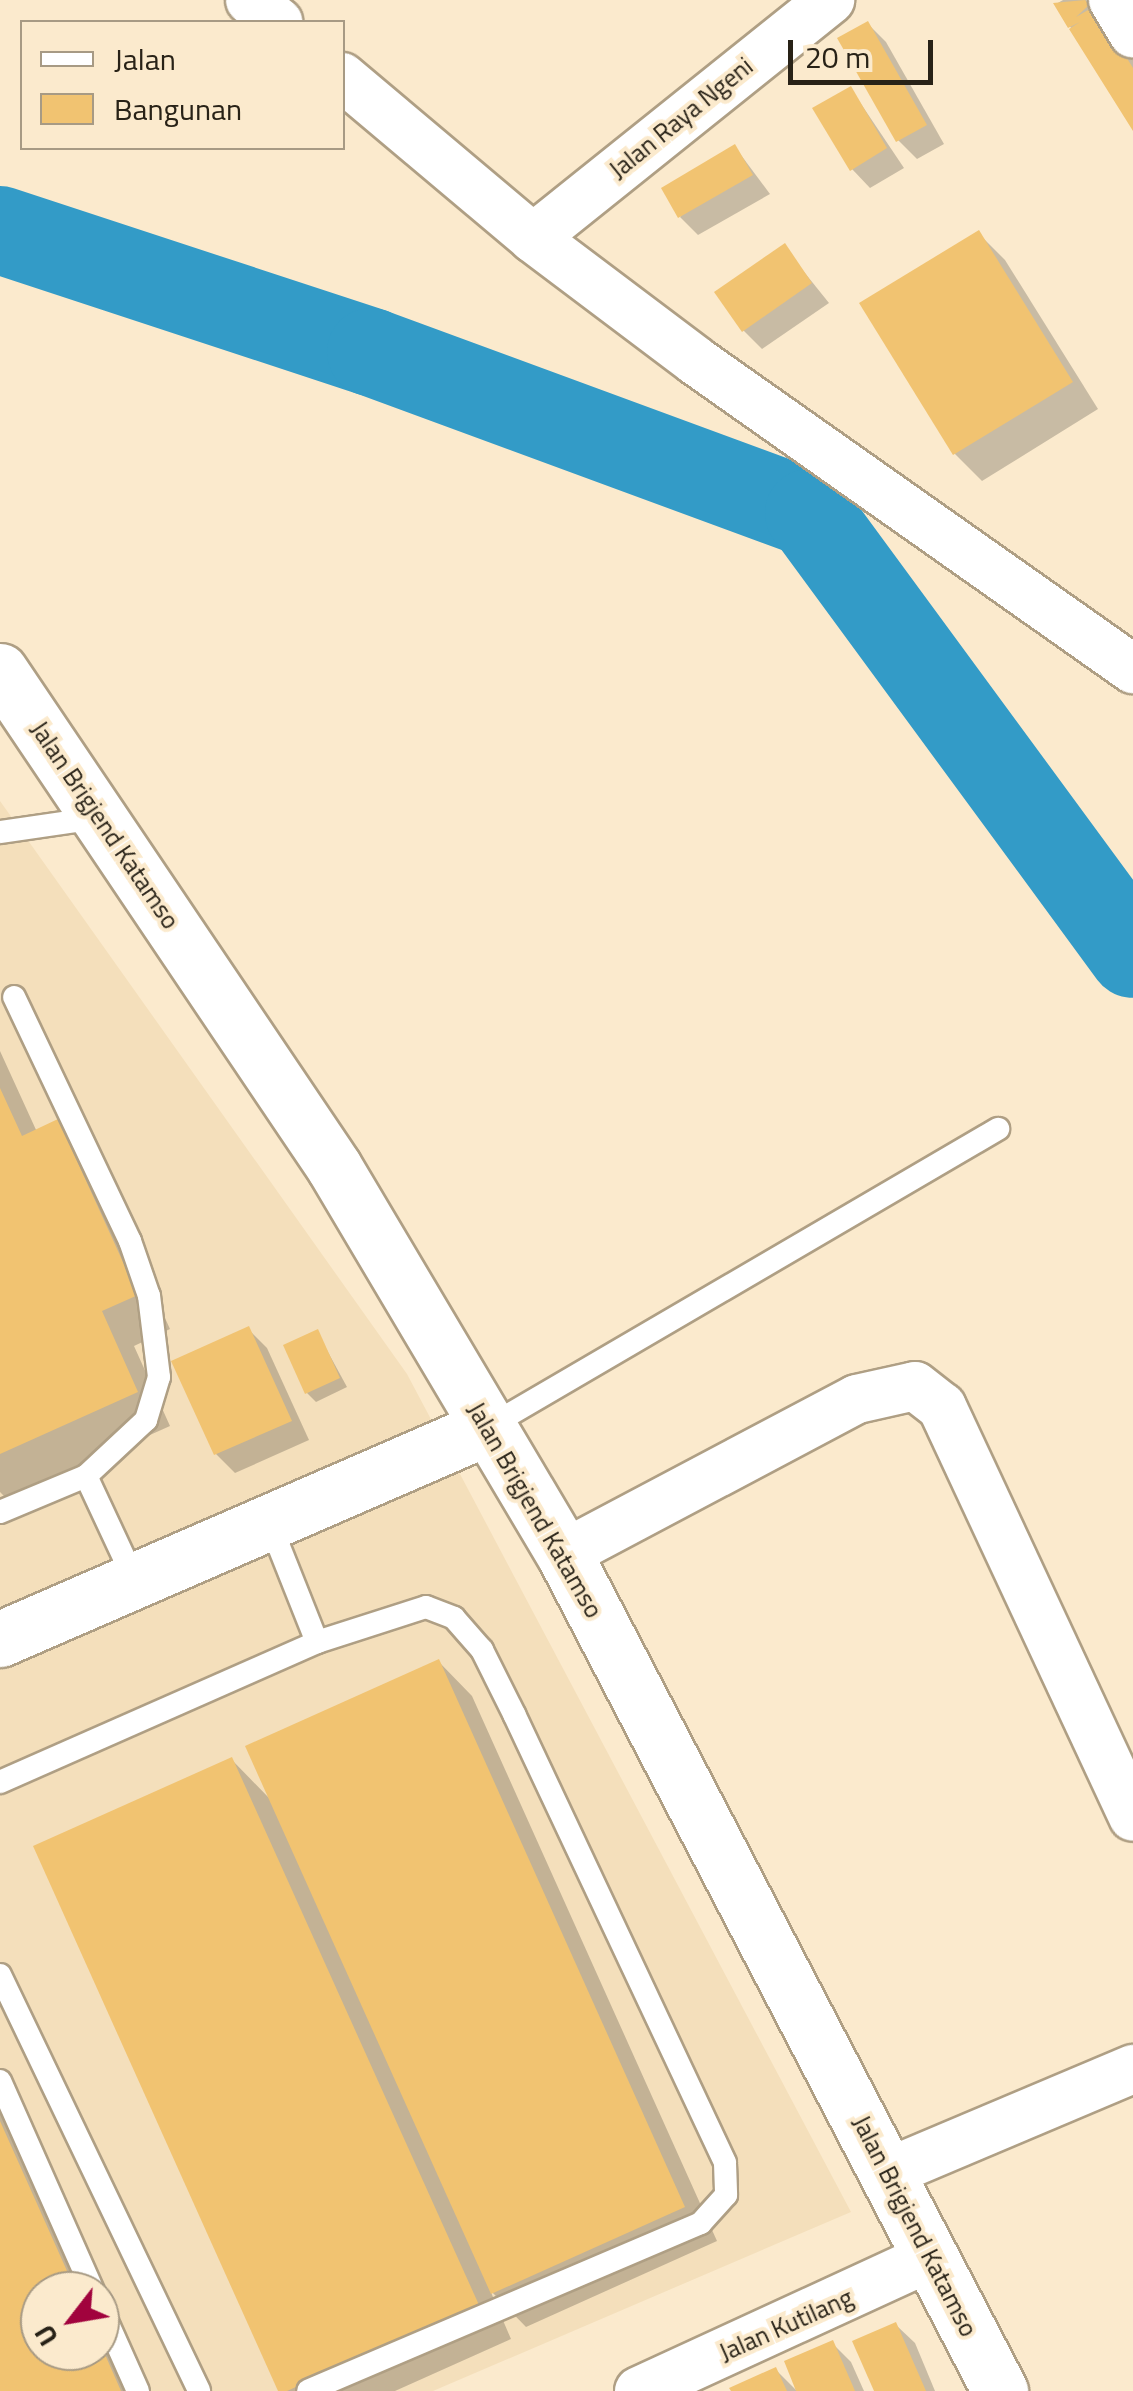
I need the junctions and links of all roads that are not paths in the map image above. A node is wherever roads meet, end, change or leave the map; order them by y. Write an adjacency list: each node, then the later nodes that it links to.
1 (250, 0): 4 (street)
2 (830, 0): 7 (street, Jalan Raya Ngeni)
3 (1113, 0): 5 (street)
4 (275, 20)
5 (1133, 33)
6 (345, 79): 7 (street)
7 (533, 238): 8 (street)
8 (1133, 669)
9 (0, 671): 10 (street, Jalan Brigjend Katamso)
10 (101, 817): 11 (lane); 14 (street, Jalan Brigjend Katamso)
11 (0, 832)
12 (14, 998): 15 (lane)
13 (998, 1129): 14 (lane)
14 (488, 1427): 17 (street); 18 (street, Jalan Brigjend Katamso)
15 (86, 1476): 16 (lane); 19 (lane)
16 (0, 1512)
17 (270, 1524): 19 (street); 21 (lane)
18 (564, 1554): 23 (street); 27 (street, Jalan Brigjend Katamso)
19 (135, 1581): 20 (street)
20 (0, 1639)
21 (317, 1642): 22 (lane); 33 (lane)
22 (2, 1775)
23 (1133, 1817)
24 (0, 1974): 32 (lane)
25 (1133, 2069): 27 (street)
26 (0, 2081): 29 (lane)
27 (889, 2172): 28 (street, Jalan Brigjend Katamso)
28 (931, 2257): 34 (street, Jalan Kutilang); 35 (street, Jalan Brigjend Katamso)
29 (84, 2271)
30 (120, 2351): 31 (lane)
31 (138, 2391)
32 (199, 2391)
33 (308, 2391)
34 (639, 2391)
35 (1000, 2391)

